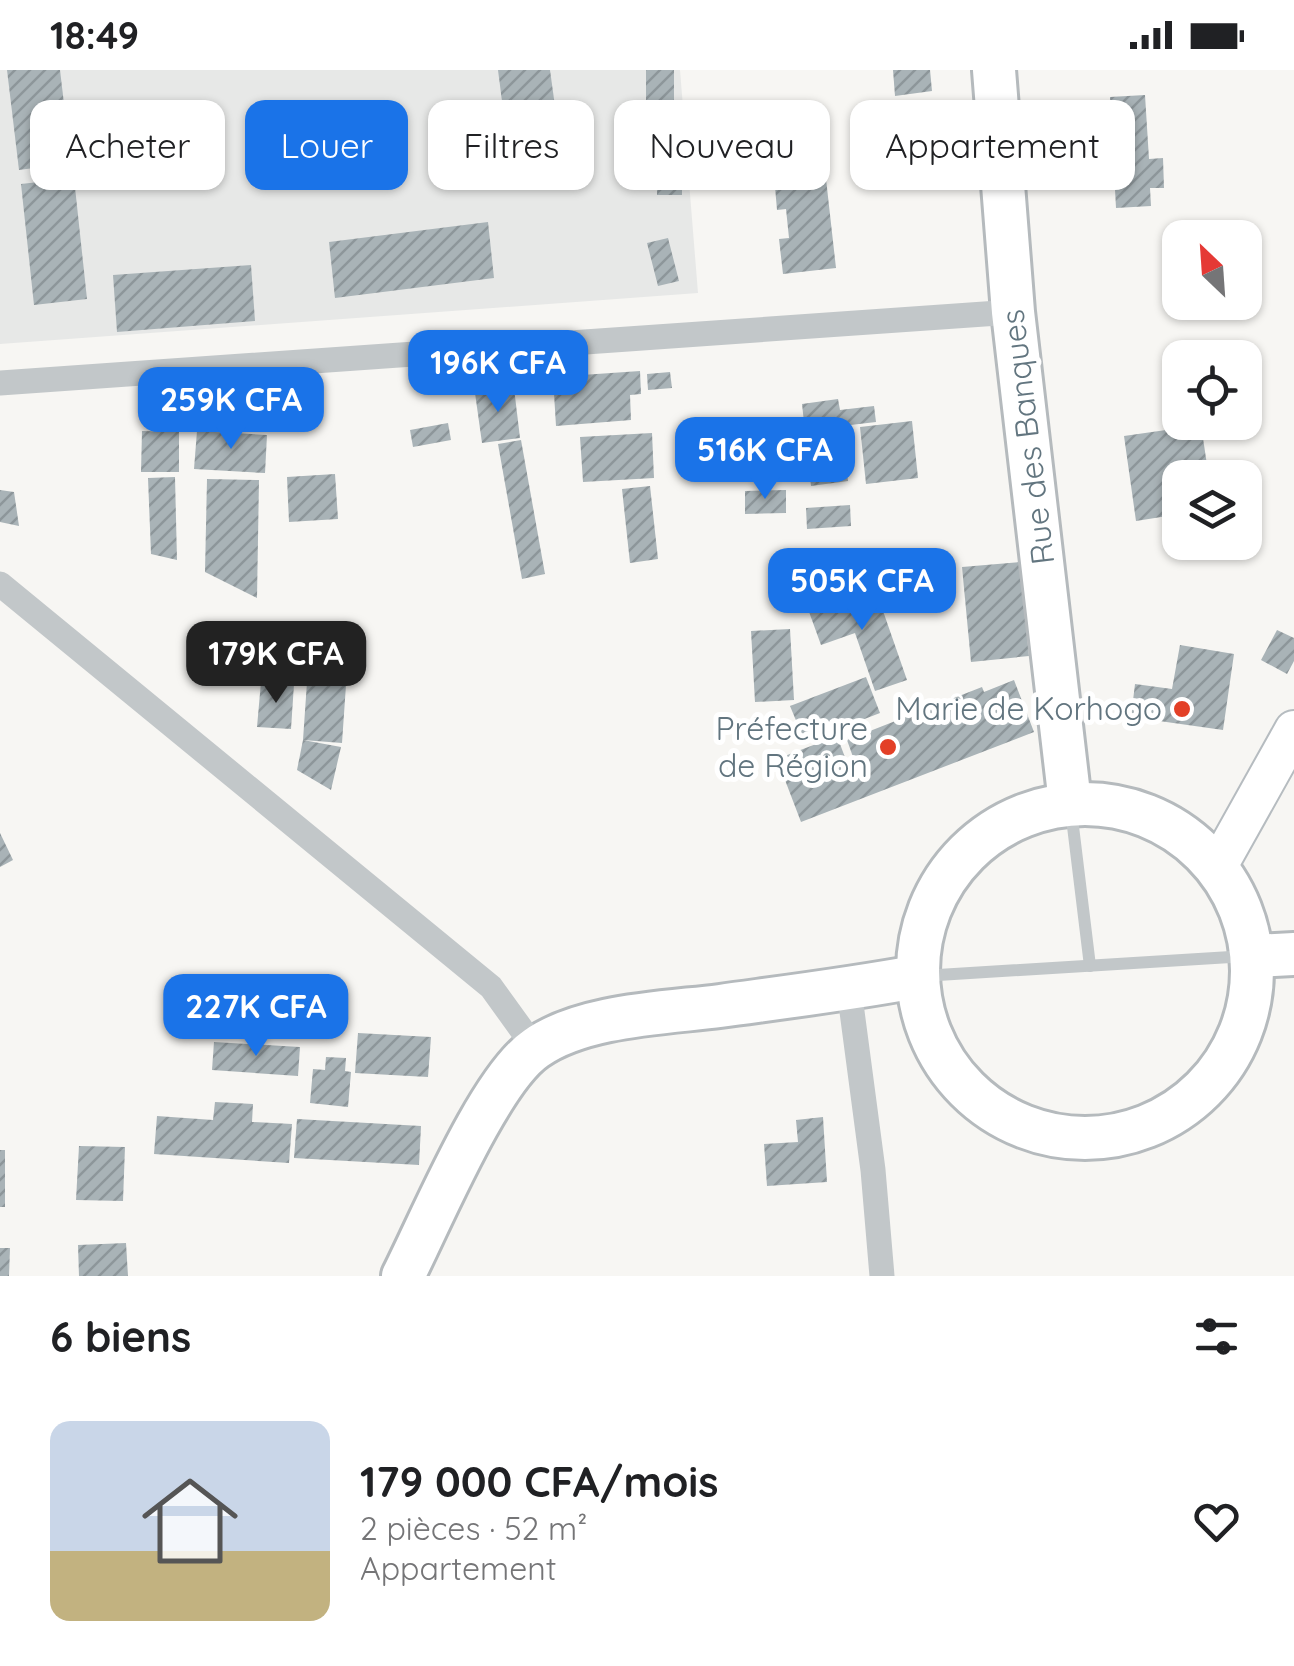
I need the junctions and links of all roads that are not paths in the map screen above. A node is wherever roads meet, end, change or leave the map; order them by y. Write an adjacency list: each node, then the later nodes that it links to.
1 (994, 70): 2 (main road, Rue des Banques)
2 (1013, 312): 3 (street); 6 (main road, Rue des Banques)
3 (0, 383)
4 (0, 584): 12 (street)
5 (1294, 730): 7 (street)
6 (1070, 803): 7 (main road); 9 (lane); 10 (main road)
7 (1218, 866): 8 (main road)
8 (1274, 955): 9 (lane); 10 (main road)
9 (1090, 966): 10 (lane)
10 (915, 977): 11 (main road)
11 (850, 989): 12 (main road); 14 (street)
12 (535, 1048): 13 (main road)
13 (403, 1276)
14 (882, 1276)

